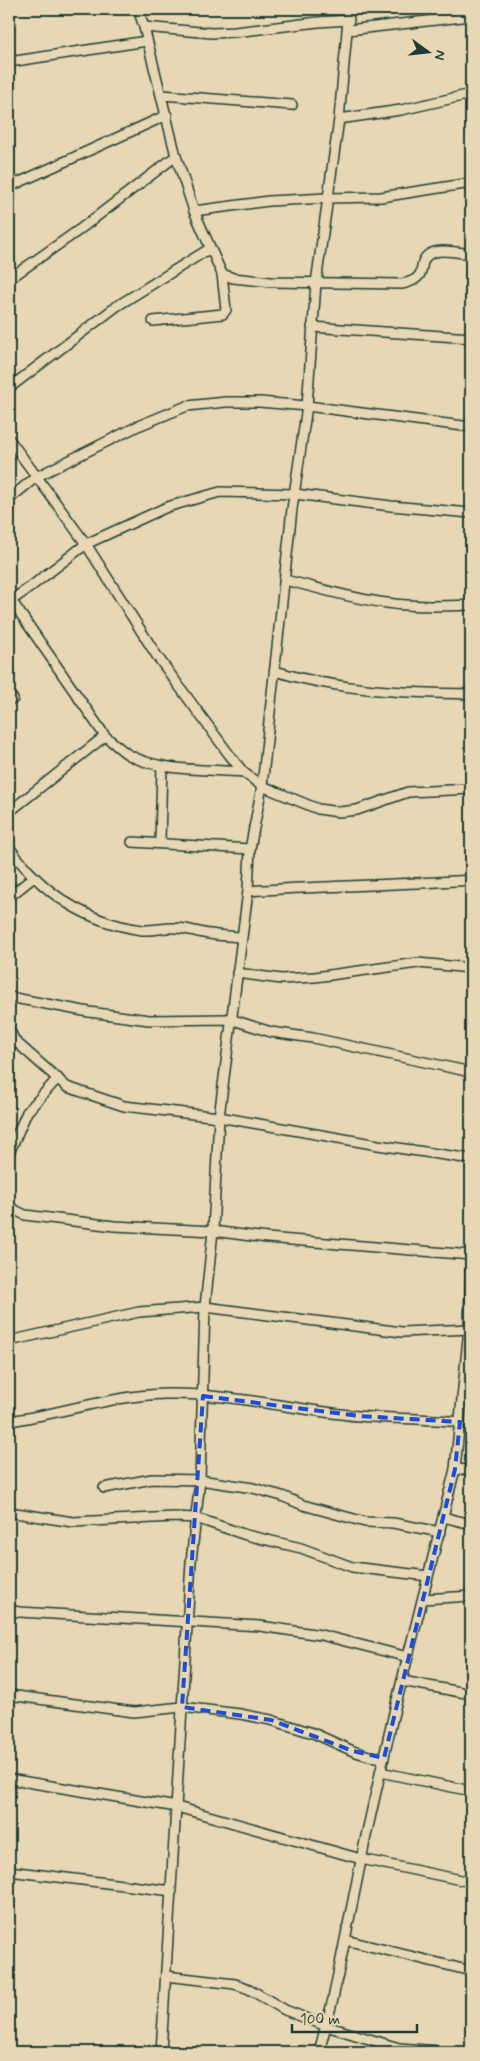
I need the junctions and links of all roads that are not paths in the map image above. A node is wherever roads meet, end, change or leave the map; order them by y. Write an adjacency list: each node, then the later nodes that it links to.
1 (138, 9): 5 (street)
2 (349, 9): 4 (street)
3 (471, 16): 6 (street)
4 (349, 20): 5 (street); 6 (street)
5 (144, 27): 7 (street)
6 (348, 30): 13 (street)
7 (147, 41): 8 (street); 10 (street)
8 (9, 62)
9 (471, 94): 13 (street)
10 (162, 95): 11 (street); 12 (street)
11 (292, 105)
12 (167, 115): 14 (street); 16 (street)
13 (339, 119): 17 (street)
14 (176, 156): 18 (street); 22 (street)
15 (471, 183): 17 (street)
16 (9, 187)
17 (327, 198): 18 (street); 23 (street)
18 (194, 211): 19 (street)
19 (209, 249): 21 (street); 27 (street)
20 (471, 254): 23 (street)
21 (222, 274): 23 (street); 24 (street)
22 (9, 279)
23 (316, 283): 25 (street)
24 (153, 321)
25 (312, 328): 26 (street); 28 (street)
26 (471, 338)
27 (9, 388)
28 (306, 406): 29 (street); 31 (street); 32 (street)
29 (471, 427)
30 (9, 439): 31 (street)
31 (36, 477): 33 (street); 35 (street)
32 (295, 494): 34 (street); 35 (street); 36 (street)
33 (9, 499)
34 (471, 513)
35 (86, 544): 37 (street); 43 (street)
36 (285, 580): 38 (street); 39 (street)
37 (10, 601): 41 (street)
38 (471, 605)
39 (275, 671): 40 (street); 44 (street)
40 (471, 694)
41 (105, 736): 42 (street); 46 (street)
42 (162, 766): 43 (street); 48 (street)
43 (243, 772): 44 (street)
44 (262, 786): 45 (street); 50 (street)
45 (471, 789)
46 (9, 812)
47 (132, 842): 48 (street)
48 (160, 843): 50 (street)
49 (9, 847): 51 (street)
50 (250, 849): 53 (street)
51 (34, 877): 54 (street); 55 (street)
52 (471, 880): 53 (street)
53 (248, 891): 55 (street)
54 (9, 897)
55 (241, 937): 57 (street)
56 (471, 968): 57 (street)
57 (237, 973): 59 (street)
58 (9, 997): 59 (street)
59 (230, 1020): 61 (street); 63 (street)
60 (9, 1029): 62 (street)
61 (471, 1072)
62 (58, 1078): 63 (street); 64 (street)
63 (219, 1117): 65 (street); 67 (street)
64 (9, 1153)
65 (471, 1159)
66 (9, 1206): 67 (street)
67 (213, 1231): 68 (street); 69 (street)
68 (471, 1256): 70 (street)
69 (205, 1307): 70 (street); 71 (street); 72 (street)
70 (470, 1328): 74 (street)
71 (9, 1341)
72 (203, 1396): 73 (street); 74 (street); 77 (street)
73 (9, 1421)
74 (460, 1422): 75 (street)
75 (455, 1469): 76 (street); 80 (street)
76 (471, 1470)
77 (200, 1480): 78 (street); 81 (street); 83 (street)
78 (104, 1488)
79 (9, 1512): 81 (street)
80 (443, 1517): 82 (street); 83 (street)
81 (196, 1518): 84 (street); 88 (street)
82 (471, 1524)
83 (440, 1532): 84 (street)
84 (428, 1576): 86 (street)
85 (471, 1596): 86 (street)
86 (422, 1599): 89 (street)
87 (9, 1610): 88 (street)
88 (188, 1623): 89 (street); 93 (street)
89 (408, 1657): 90 (street)
90 (402, 1681): 91 (street); 94 (street)
91 (471, 1694)
92 (9, 1695): 93 (street)
93 (182, 1707): 94 (street); 98 (street)
94 (384, 1758): 95 (street)
95 (380, 1772): 97 (street); 99 (street)
96 (9, 1779): 98 (street)
97 (471, 1791)
98 (177, 1807): 99 (street); 103 (street)
99 (361, 1859): 102 (street); 104 (street)
100 (10, 1871): 101 (street); 103 (street)
101 (9, 1881)
102 (471, 1882)
103 (172, 1891): 106 (street)
104 (345, 1940): 105 (street); 107 (street)
105 (471, 1971)
106 (166, 1976): 107 (street); 108 (street)
107 (326, 2026): 109 (street); 110 (street)
108 (161, 2052)
109 (319, 2052)
110 (453, 2052)

